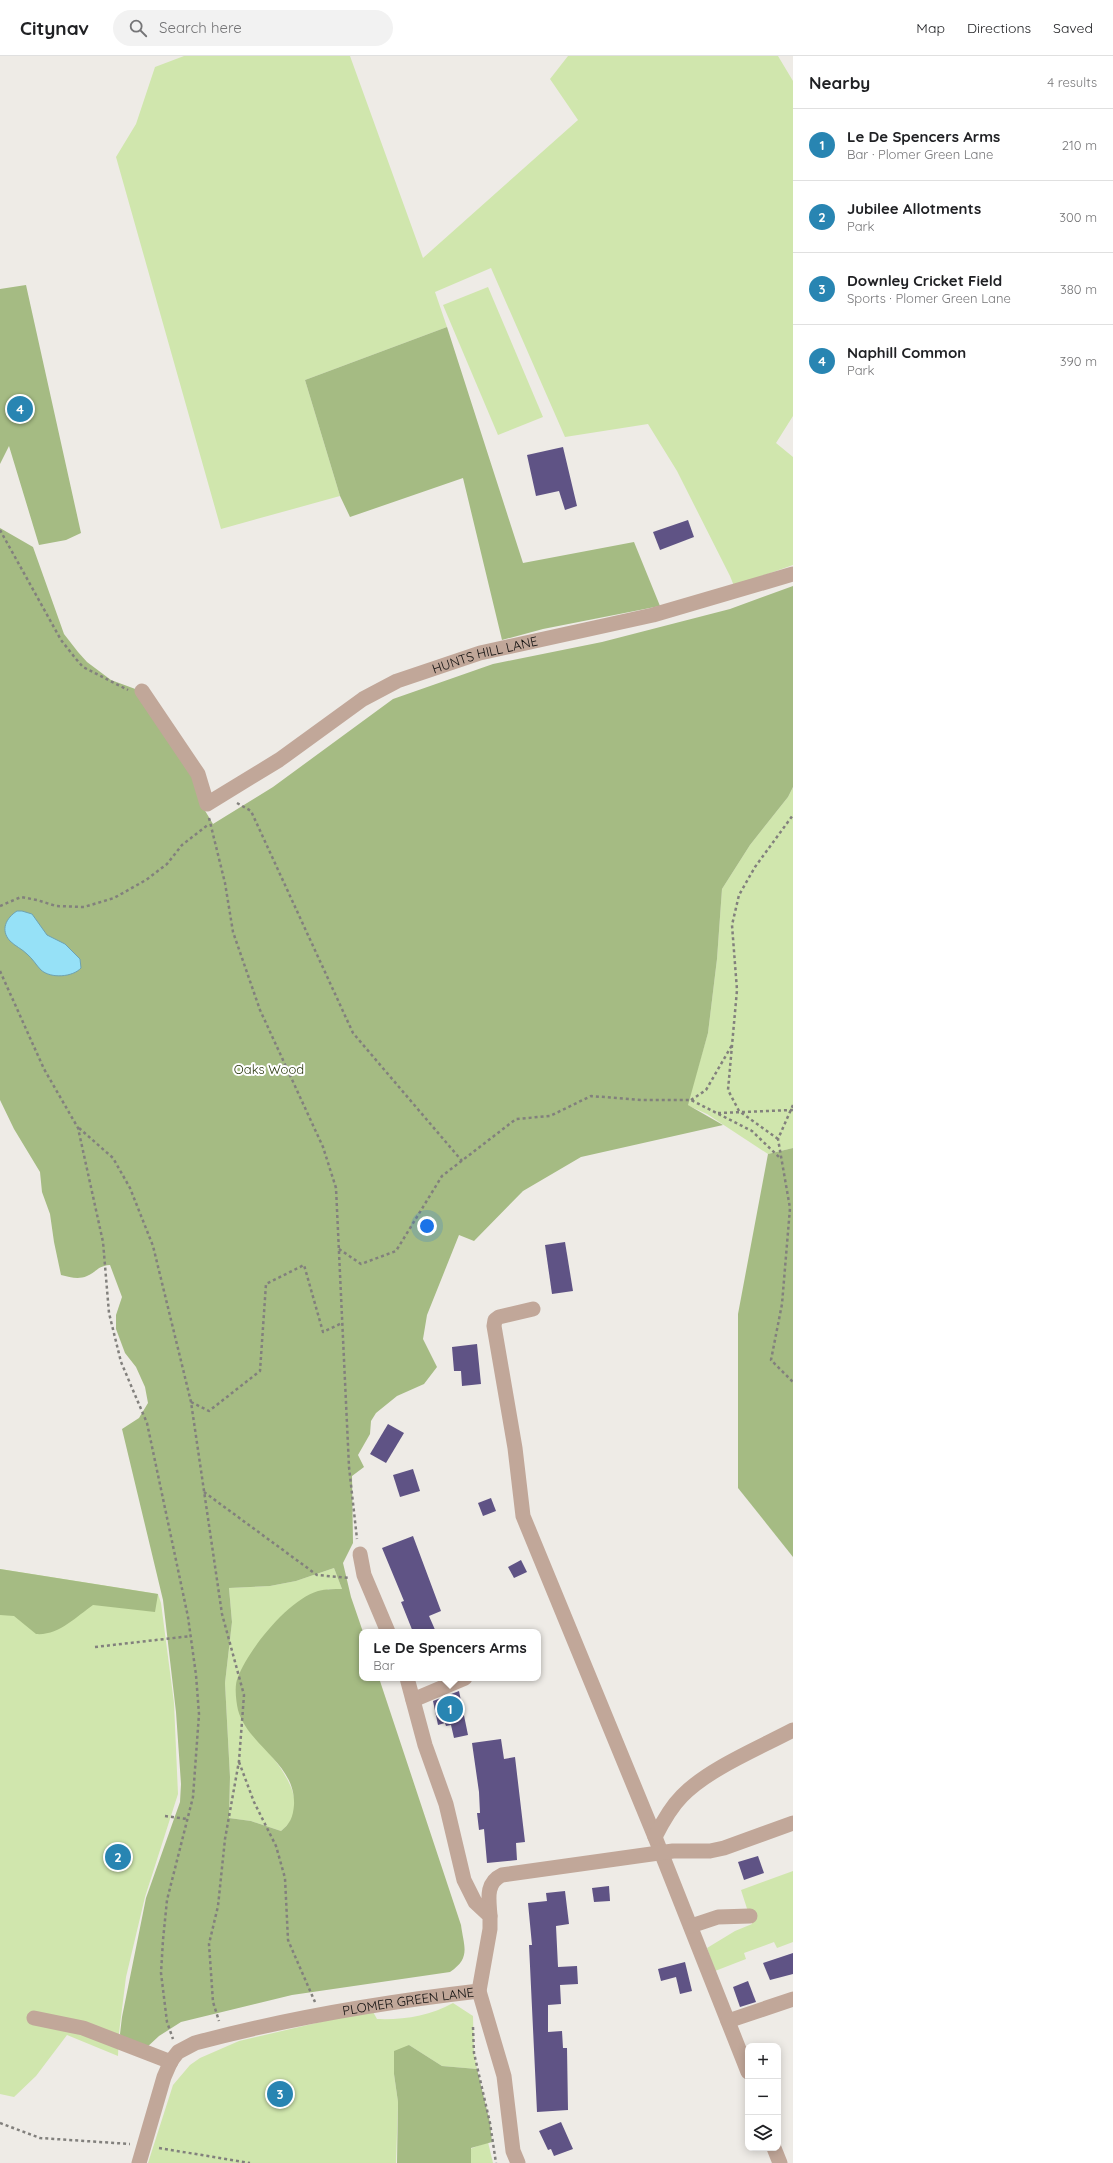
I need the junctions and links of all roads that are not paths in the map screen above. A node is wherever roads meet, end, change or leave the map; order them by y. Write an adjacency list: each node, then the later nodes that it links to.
1 (793, 574): 2 (street, HUNTS HILL LANE)
2 (142, 691)
3 (533, 1309): 11 (street)
4 (360, 1554): 5 (street)
5 (387, 1629)
6 (408, 1681): 8 (street)
7 (458, 1681): 8 (street)
8 (414, 1700): 13 (street)
9 (793, 1730): 11 (street)
10 (793, 1823): 12 (street, PLOMER GREEN LANE)
11 (655, 1837): 12 (street)
12 (661, 1853): 13 (street, PLOMER GREEN LANE); 15 (street)
13 (490, 1916): 16 (street, PLOMER GREEN LANE)
14 (750, 1916): 15 (street)
15 (690, 1926): 19 (street)
16 (479, 1991): 20 (street, PLOMER GREEN LANE); 24 (street)
17 (793, 1999): 19 (street)
18 (34, 2018): 20 (street)
19 (728, 2021): 21 (street)
20 (174, 2057): 23 (street)
21 (745, 2064)
22 (775, 2151): 25 (street)
23 (139, 2163)
24 (518, 2163)
25 (780, 2163)

